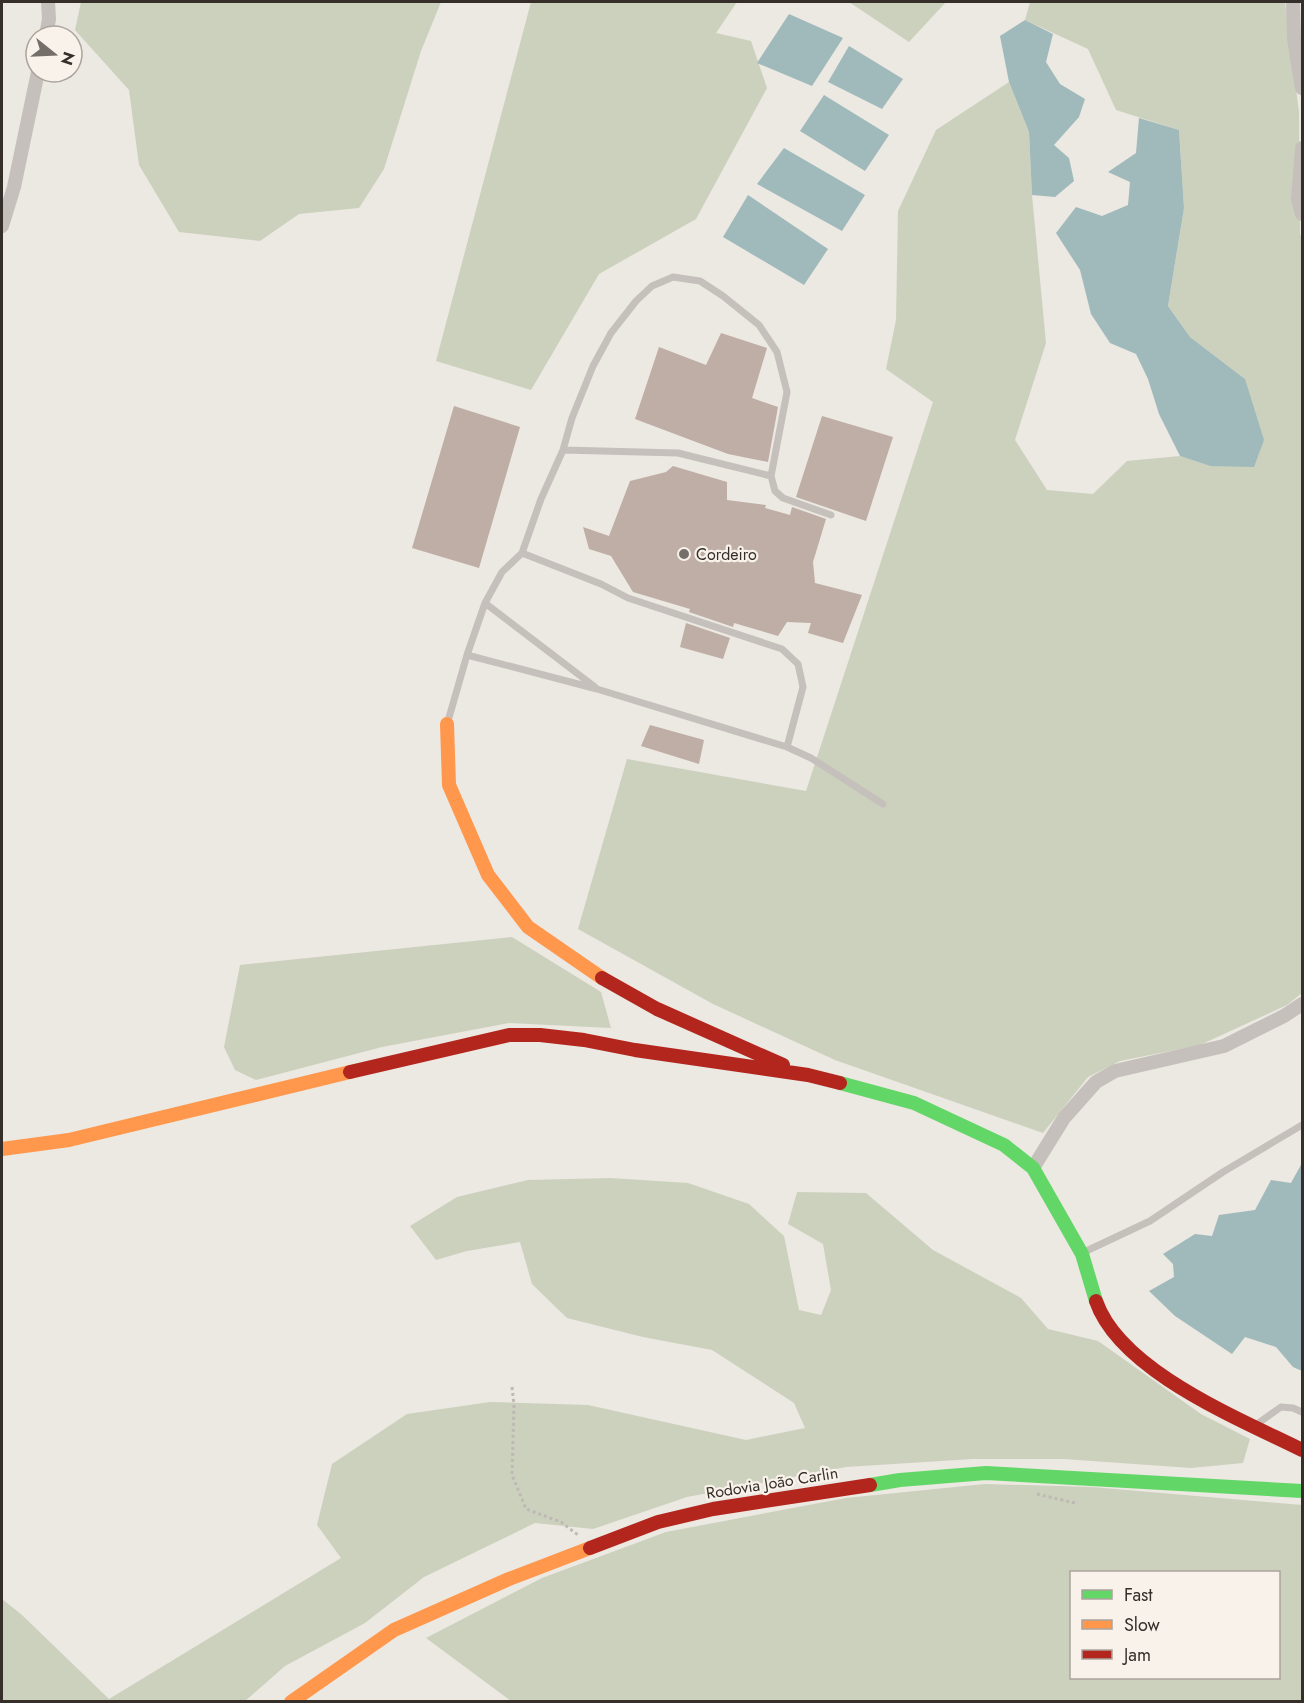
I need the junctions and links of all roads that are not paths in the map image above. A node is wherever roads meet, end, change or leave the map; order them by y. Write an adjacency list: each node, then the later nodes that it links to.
1 (48, 2): 3 (street)
2 (1293, 2): 5 (street)
3 (48, 24)
4 (35, 84): 8 (street)
5 (1302, 88)
6 (1302, 148): 7 (street)
7 (1302, 214)
8 (2, 226)
9 (563, 450): 10 (lane); 10 (lane); 12 (lane)
10 (771, 476): 11 (lane)
11 (831, 515)
12 (522, 553): 13 (lane); 17 (lane)
13 (485, 603): 14 (lane); 15 (lane)
14 (467, 656): 15 (lane); 16 (lane)
15 (597, 689): 17 (lane)
16 (447, 724): 20 (street)
17 (787, 747): 18 (lane)
18 (883, 804)
19 (1302, 1004): 23 (street)
20 (808, 1075): 22 (street); 23 (street)
21 (1302, 1125): 24 (lane)
22 (2, 1149)
23 (1032, 1168): 24 (street)
24 (1082, 1254): 26 (street)
25 (1302, 1412): 26 (lane)
26 (1255, 1426): 27 (street)
27 (1302, 1450)
28 (1302, 1491): 29 (street, Rodovia João Carlin)
29 (291, 1701)

